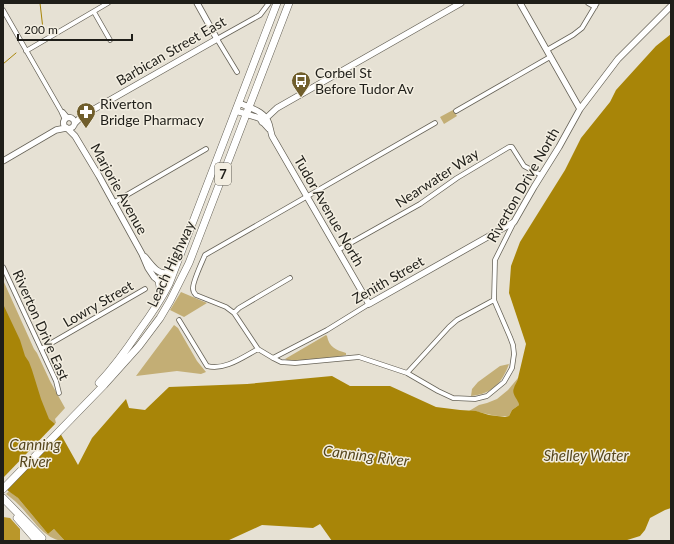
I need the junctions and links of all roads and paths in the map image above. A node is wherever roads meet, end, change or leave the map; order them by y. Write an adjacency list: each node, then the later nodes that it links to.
1 (108, 3): 12 (street)
2 (197, 3): 13 (street)
3 (269, 3): 13 (street, Barbican Street East)
4 (277, 3): 19 (highway, Leach Highway / 7)
5 (290, 3): 21 (highway, Leach Highway / 7)
6 (461, 3): 23 (street)
7 (520, 3): 16 (street)
8 (588, 3): 9 (street)
9 (596, 5): 16 (street)
10 (671, 6): 20 (street, Riverton Drive North)
11 (3, 10): 15 (street, Marjorie Avenue)
12 (94, 12): 14 (street); 15 (street)
13 (217, 39): 18 (street); 25 (street, Barbican Street East)
14 (110, 40)
15 (26, 50): 25 (street, Marjorie Avenue)
16 (547, 50): 17 (street)
17 (550, 57): 20 (street); 22 (street)
18 (237, 72)
19 (237, 107): 21 (street, Tudor Avenue North); 34 (highway, Leach Highway / 7)
20 (580, 109): 28 (street, Riverton Drive North)
21 (248, 111): 23 (street, Tudor Avenue North); 36 (highway, Leach Highway / 7)
22 (456, 111)
23 (262, 118): 29 (street, Tudor Avenue North)
24 (436, 122): 29 (street)
25 (69, 123): 27 (street, Barbican Street East); 30 (street, Marjorie Avenue)
26 (206, 150): 30 (street)
27 (3, 161)
28 (541, 175): 31 (street, Riverton Drive North); 32 (street, Nearwater Way)
29 (307, 196): 32 (street, Tudor Avenue North); 44 (street)
30 (113, 203): 33 (street, Marjorie Avenue)
31 (514, 222): 41 (street, Riverton Drive North); 42 (street, Zenith Street)
32 (338, 250): 42 (street, Tudor Avenue North)
33 (142, 254): 34 (street, Marjorie Avenue); 38 (street, Marjorie Avenue)
34 (178, 260): 39 (highway, Leach Highway / 7)
35 (3, 267): 46 (street, Riverton Drive East)
36 (184, 276): 39 (highway); 51 (highway, Leach Highway / 7)
37 (290, 278): 44 (street)
38 (159, 281): 39 (street); 43 (highway)
39 (169, 284): 43 (highway, Leach Highway / 7)
40 (145, 289): 46 (street, Lowry Street)
41 (494, 300): 49 (street); 49 (street, Riverton Drive North)
42 (369, 304): 48 (street, Zenith Street)
43 (157, 305): 51 (highway, Leach Highway / 7)
44 (234, 313): 47 (street)
45 (179, 320): 47 (street)
46 (41, 349): 50 (street, Riverton Drive East)
47 (258, 349): 48 (street, Riverton Drive North)
48 (273, 358): 49 (street, Riverton Drive North)
49 (408, 373)
50 (59, 392)
51 (75, 411): 52 (highway, Leach Highway / 7); 53 (highway, Leach Highway / 7)
52 (3, 482)
53 (3, 488)
54 (3, 498): 56 (highway)
55 (3, 504): 56 (highway)
56 (39, 540)

